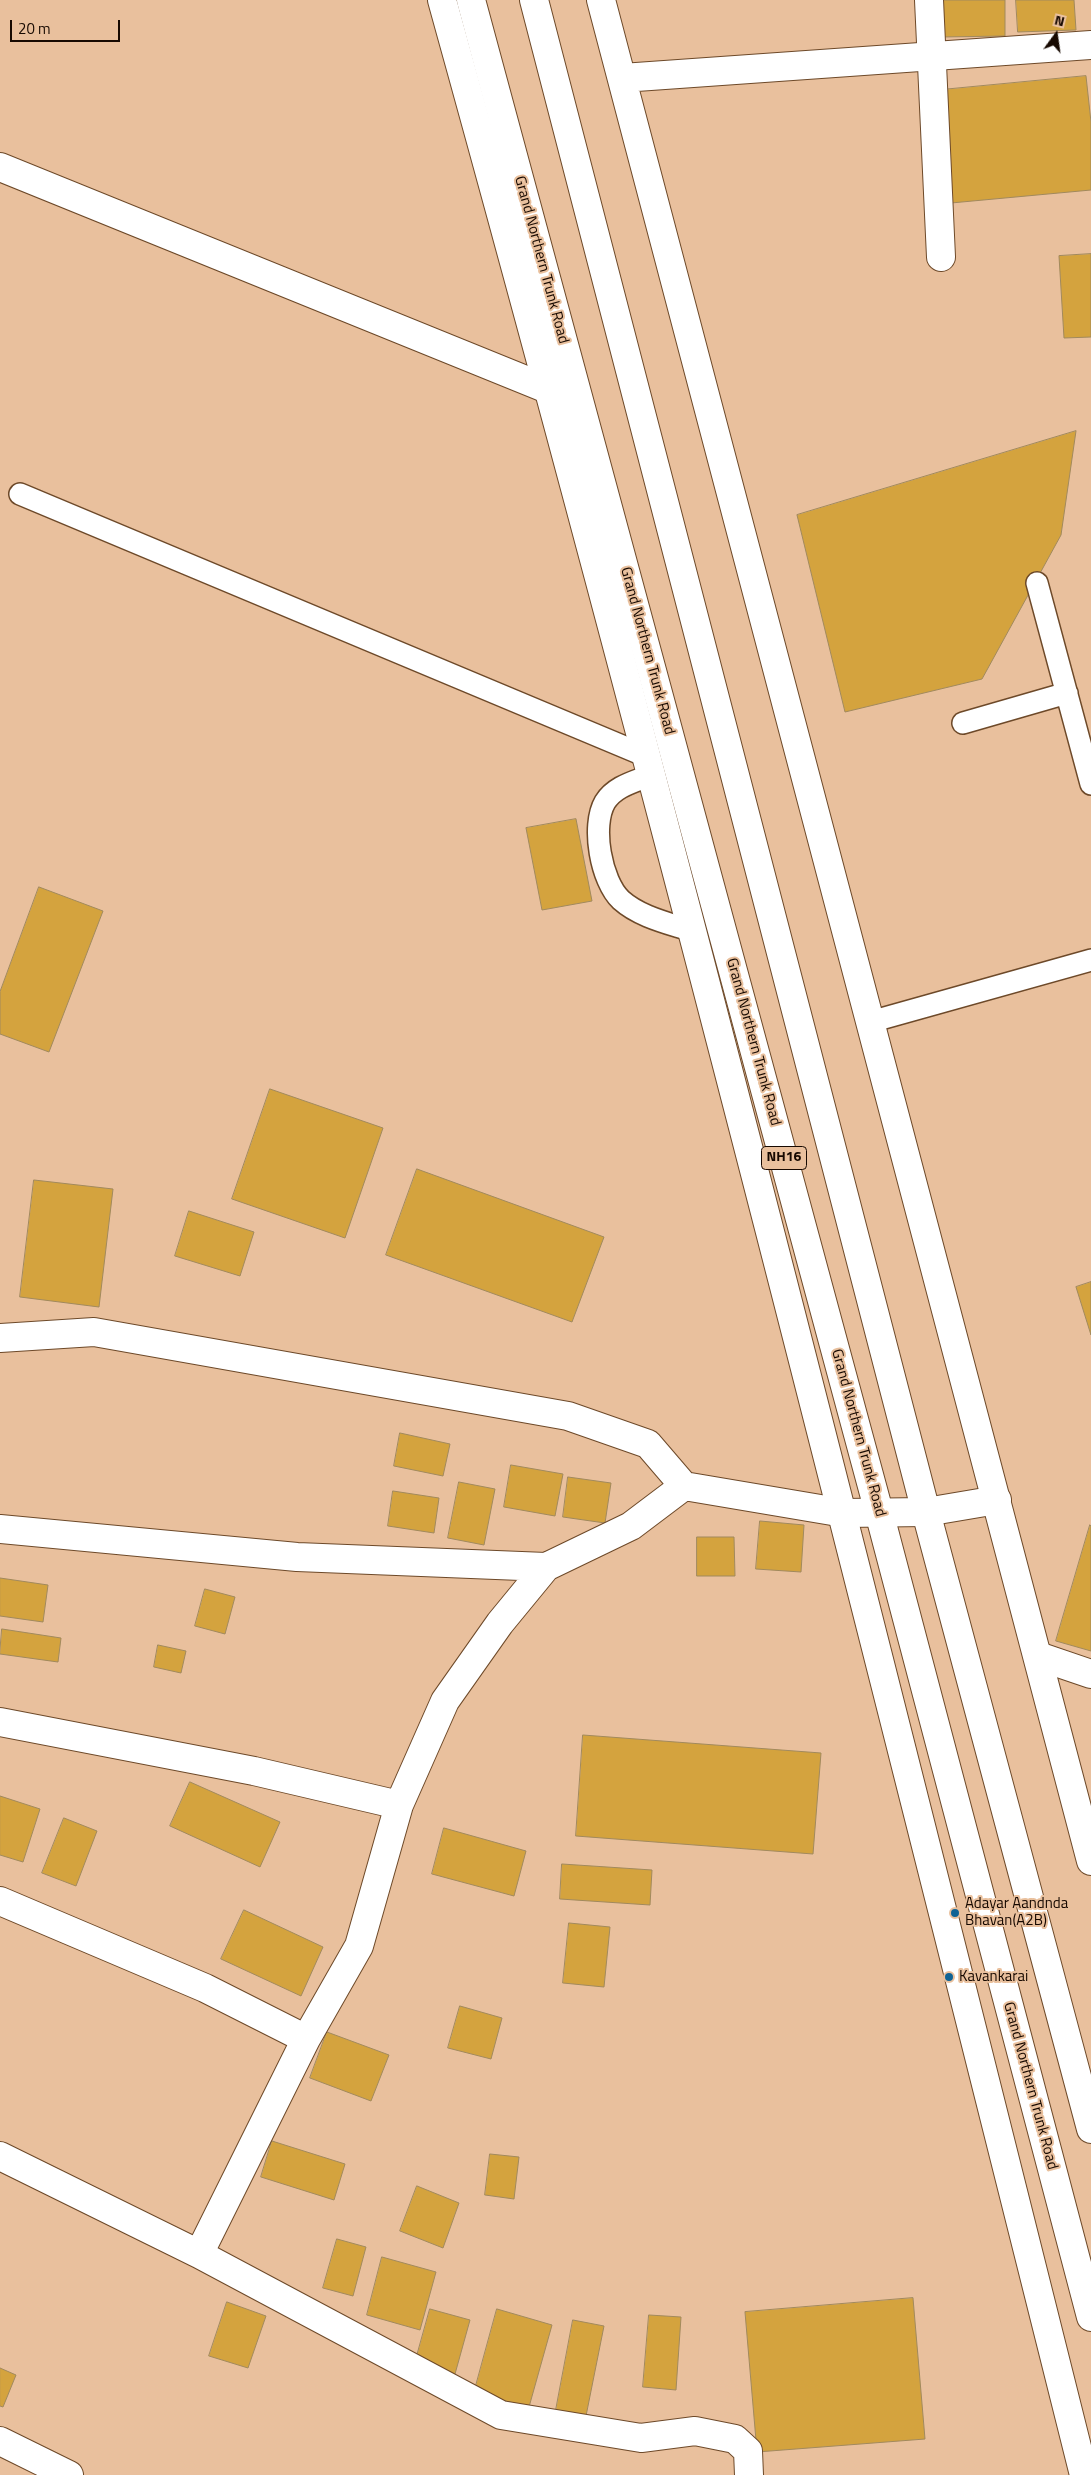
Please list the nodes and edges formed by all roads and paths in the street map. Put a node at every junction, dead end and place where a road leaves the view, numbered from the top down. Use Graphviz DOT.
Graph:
graph roads {
  1 [pos="442,0"];
  2 [pos="471,0"];
  3 [pos="534,0"];
  4 [pos="601,0"];
  5 [pos="929,0"];
  6 [pos="1091,45"];
  7 [pos="932,56"];
  8 [pos="622,78"];
  9 [pos="0,167"];
  10 [pos="941,257"];
  11 [pos="550,390"];
  12 [pos="20,494"];
  13 [pos="1037,583"];
  14 [pos="1066,693"];
  15 [pos="963,723"];
  16 [pos="648,765"];
  17 [pos="1091,784"];
  18 [pos="692,931"];
  19 [pos="1091,960"];
  20 [pos="870,1022"];
  21 [pos="0,1338"];
  22 [pos="684,1486"];
  23 [pos="997,1500"];
  24 [pos="880,1512"];
  25 [pos="926,1512"];
  26 [pos="844,1513"];
  27 [pos="0,1529"];
  28 [pos="546,1566"];
  29 [pos="1038,1656"];
  30 [pos="1091,1674"];
  31 [pos="0,1722"];
  32 [pos="399,1805"];
  33 [pos="1091,1861"];
  34 [pos="0,1901"];
  35 [pos="306,2039"];
  36 [pos="1091,2129"];
  37 [pos="0,2156"];
  38 [pos="199,2254"];
  39 [pos="1091,2317"];
  40 [pos="0,2441"];
  41 [pos="69,2475"];
  42 [pos="749,2475"];
  43 [pos="1084,2475"];
  1 -- 11 [label="main road"];
  2 -- 24 [label="main road, Grand Northern Trunk Road / NH16"];
  3 -- 25 [label="main road"];
  4 -- 8 [label="main road"];
  5 -- 7 [label="main road"];
  6 -- 7 [label="main road"];
  7 -- 8 [label="main road"];
  7 -- 10 [label="main road"];
  8 -- 20 [label="main road"];
  9 -- 11 [label="main road"];
  11 -- 16 [label="main road"];
  12 -- 16 [label="lane"];
  13 -- 14 [label="lane"];
  14 -- 15 [label="lane"];
  14 -- 17 [label="lane"];
  16 -- 18 [label="main road"];
  16 -- 18 [label="lane"];
  18 -- 26 [label="main road"];
  19 -- 20 [label="lane"];
  20 -- 23 [label="main road"];
  21 -- 22 [label="main road"];
  22 -- 26 [label="main road"];
  22 -- 28 [label="main road"];
  23 -- 25 [label="main road"];
  23 -- 29 [label="main road"];
  24 -- 25 [label="main road"];
  24 -- 26 [label="main road"];
  24 -- 39 [label="main road, Grand Northern Trunk Road / NH16"];
  25 -- 36 [label="main road"];
  26 -- 43 [label="main road"];
  27 -- 28 [label="main road"];
  28 -- 32 [label="main road"];
  29 -- 30 [label="main road"];
  29 -- 33 [label="main road"];
  31 -- 32 [label="main road"];
  32 -- 35 [label="main road"];
  34 -- 35 [label="main road"];
  35 -- 38 [label="main road"];
  37 -- 38 [label="main road"];
  38 -- 42 [label="main road"];
  40 -- 41 [label="main road"];
}
